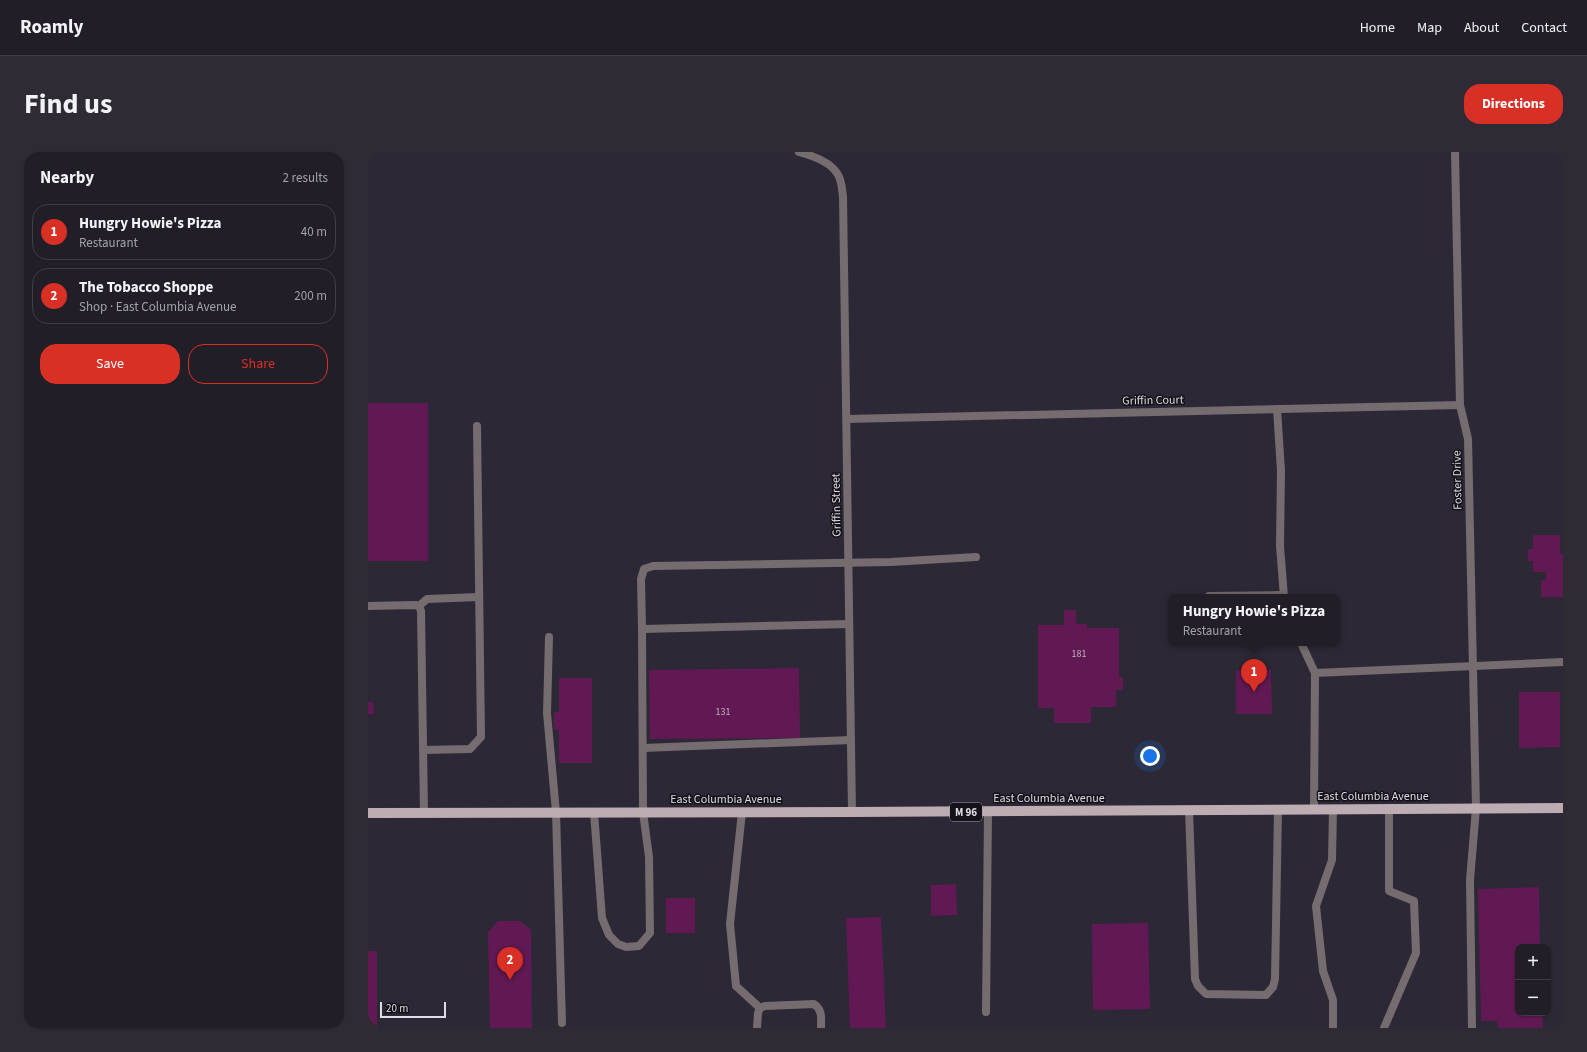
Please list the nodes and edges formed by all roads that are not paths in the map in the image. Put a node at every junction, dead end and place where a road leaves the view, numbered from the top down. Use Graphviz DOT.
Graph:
graph roads {
  1 [pos="799,152"];
  2 [pos="1455,152"];
  3 [pos="1460,405"];
  4 [pos="1277,409"];
  5 [pos="847,419"];
  6 [pos="477,426"];
  7 [pos="976,558"];
  8 [pos="849,562"];
  9 [pos="1283,594"];
  10 [pos="479,597"];
  11 [pos="368,606"];
  12 [pos="419,606"];
  13 [pos="849,624"];
  14 [pos="642,629"];
  15 [pos="549,637"];
  16 [pos="1302,646"];
  17 [pos="1563,662"];
  18 [pos="1472,665"];
  19 [pos="1315,673"];
  20 [pos="851,740"];
  21 [pos="643,748"];
  22 [pos="423,750"];
  23 [pos="1476,808"];
  24 [pos="1563,808"];
  25 [pos="1314,809"];
  26 [pos="1333,809"];
  27 [pos="1389,809"];
  28 [pos="1189,810"];
  29 [pos="1278,810"];
  30 [pos="556,812"];
  31 [pos="594,812"];
  32 [pos="643,812"];
  33 [pos="742,812"];
  34 [pos="852,812"];
  35 [pos="988,812"];
  36 [pos="368,813"];
  37 [pos="424,813"];
  38 [pos="760,1008"];
  39 [pos="986,1012"];
  40 [pos="562,1023"];
  41 [pos="757,1028"];
  42 [pos="821,1028"];
  43 [pos="1333,1028"];
  44 [pos="1384,1028"];
  45 [pos="1472,1028"];
  1 -- 5 [label="street, Griffin Street"];
  2 -- 3 [label="street, Foster Drive"];
  3 -- 4 [label="street, Griffin Court"];
  3 -- 18 [label="street, Foster Drive"];
  4 -- 5 [label="street, Griffin Court"];
  4 -- 9 [label="street"];
  5 -- 8 [label="street, Griffin Street"];
  6 -- 10 [label="street"];
  7 -- 8 [label="street"];
  8 -- 13 [label="street, Griffin Street"];
  8 -- 14 [label="street"];
  10 -- 12 [label="street"];
  10 -- 22 [label="street"];
  11 -- 12 [label="street"];
  12 -- 22 [label="street"];
  13 -- 14 [label="street"];
  13 -- 20 [label="street, Griffin Street"];
  14 -- 21 [label="street"];
  15 -- 30 [label="street"];
  16 -- 19 [label="street"];
  17 -- 18 [label="street"];
  18 -- 19 [label="street"];
  18 -- 23 [label="street, Foster Drive"];
  19 -- 25 [label="street"];
  20 -- 21 [label="street"];
  20 -- 34 [label="street, Griffin Street"];
  21 -- 32 [label="street"];
  22 -- 37 [label="street"];
  23 -- 24 [label="main road, East Columbia Avenue / M 96"];
  23 -- 27 [label="main road, East Columbia Avenue / M 96"];
  23 -- 45 [label="street, Foster Drive"];
  25 -- 26 [label="main road, East Columbia Avenue / M 96"];
  25 -- 29 [label="main road, East Columbia Avenue / M 96"];
  26 -- 27 [label="main road, East Columbia Avenue / M 96"];
  26 -- 43 [label="street"];
  27 -- 44 [label="street"];
  28 -- 29 [label="main road, East Columbia Avenue / M 96"];
  28 -- 29 [label="street"];
  28 -- 35 [label="main road, East Columbia Avenue / M 96"];
  30 -- 31 [label="main road, East Columbia Avenue / M 96"];
  30 -- 37 [label="main road, East Columbia Avenue / M 96"];
  30 -- 40 [label="street"];
  31 -- 32 [label="main road, East Columbia Avenue / M 96"];
  31 -- 32 [label="street"];
  32 -- 33 [label="main road, East Columbia Avenue / M 96"];
  33 -- 34 [label="main road, East Columbia Avenue / M 96"];
  33 -- 38 [label="street"];
  34 -- 35 [label="main road, East Columbia Avenue / M 96"];
  35 -- 39 [label="street"];
  36 -- 37 [label="main road, East Columbia Avenue / M 96"];
  38 -- 41 [label="street"];
  38 -- 42 [label="street"];
}
